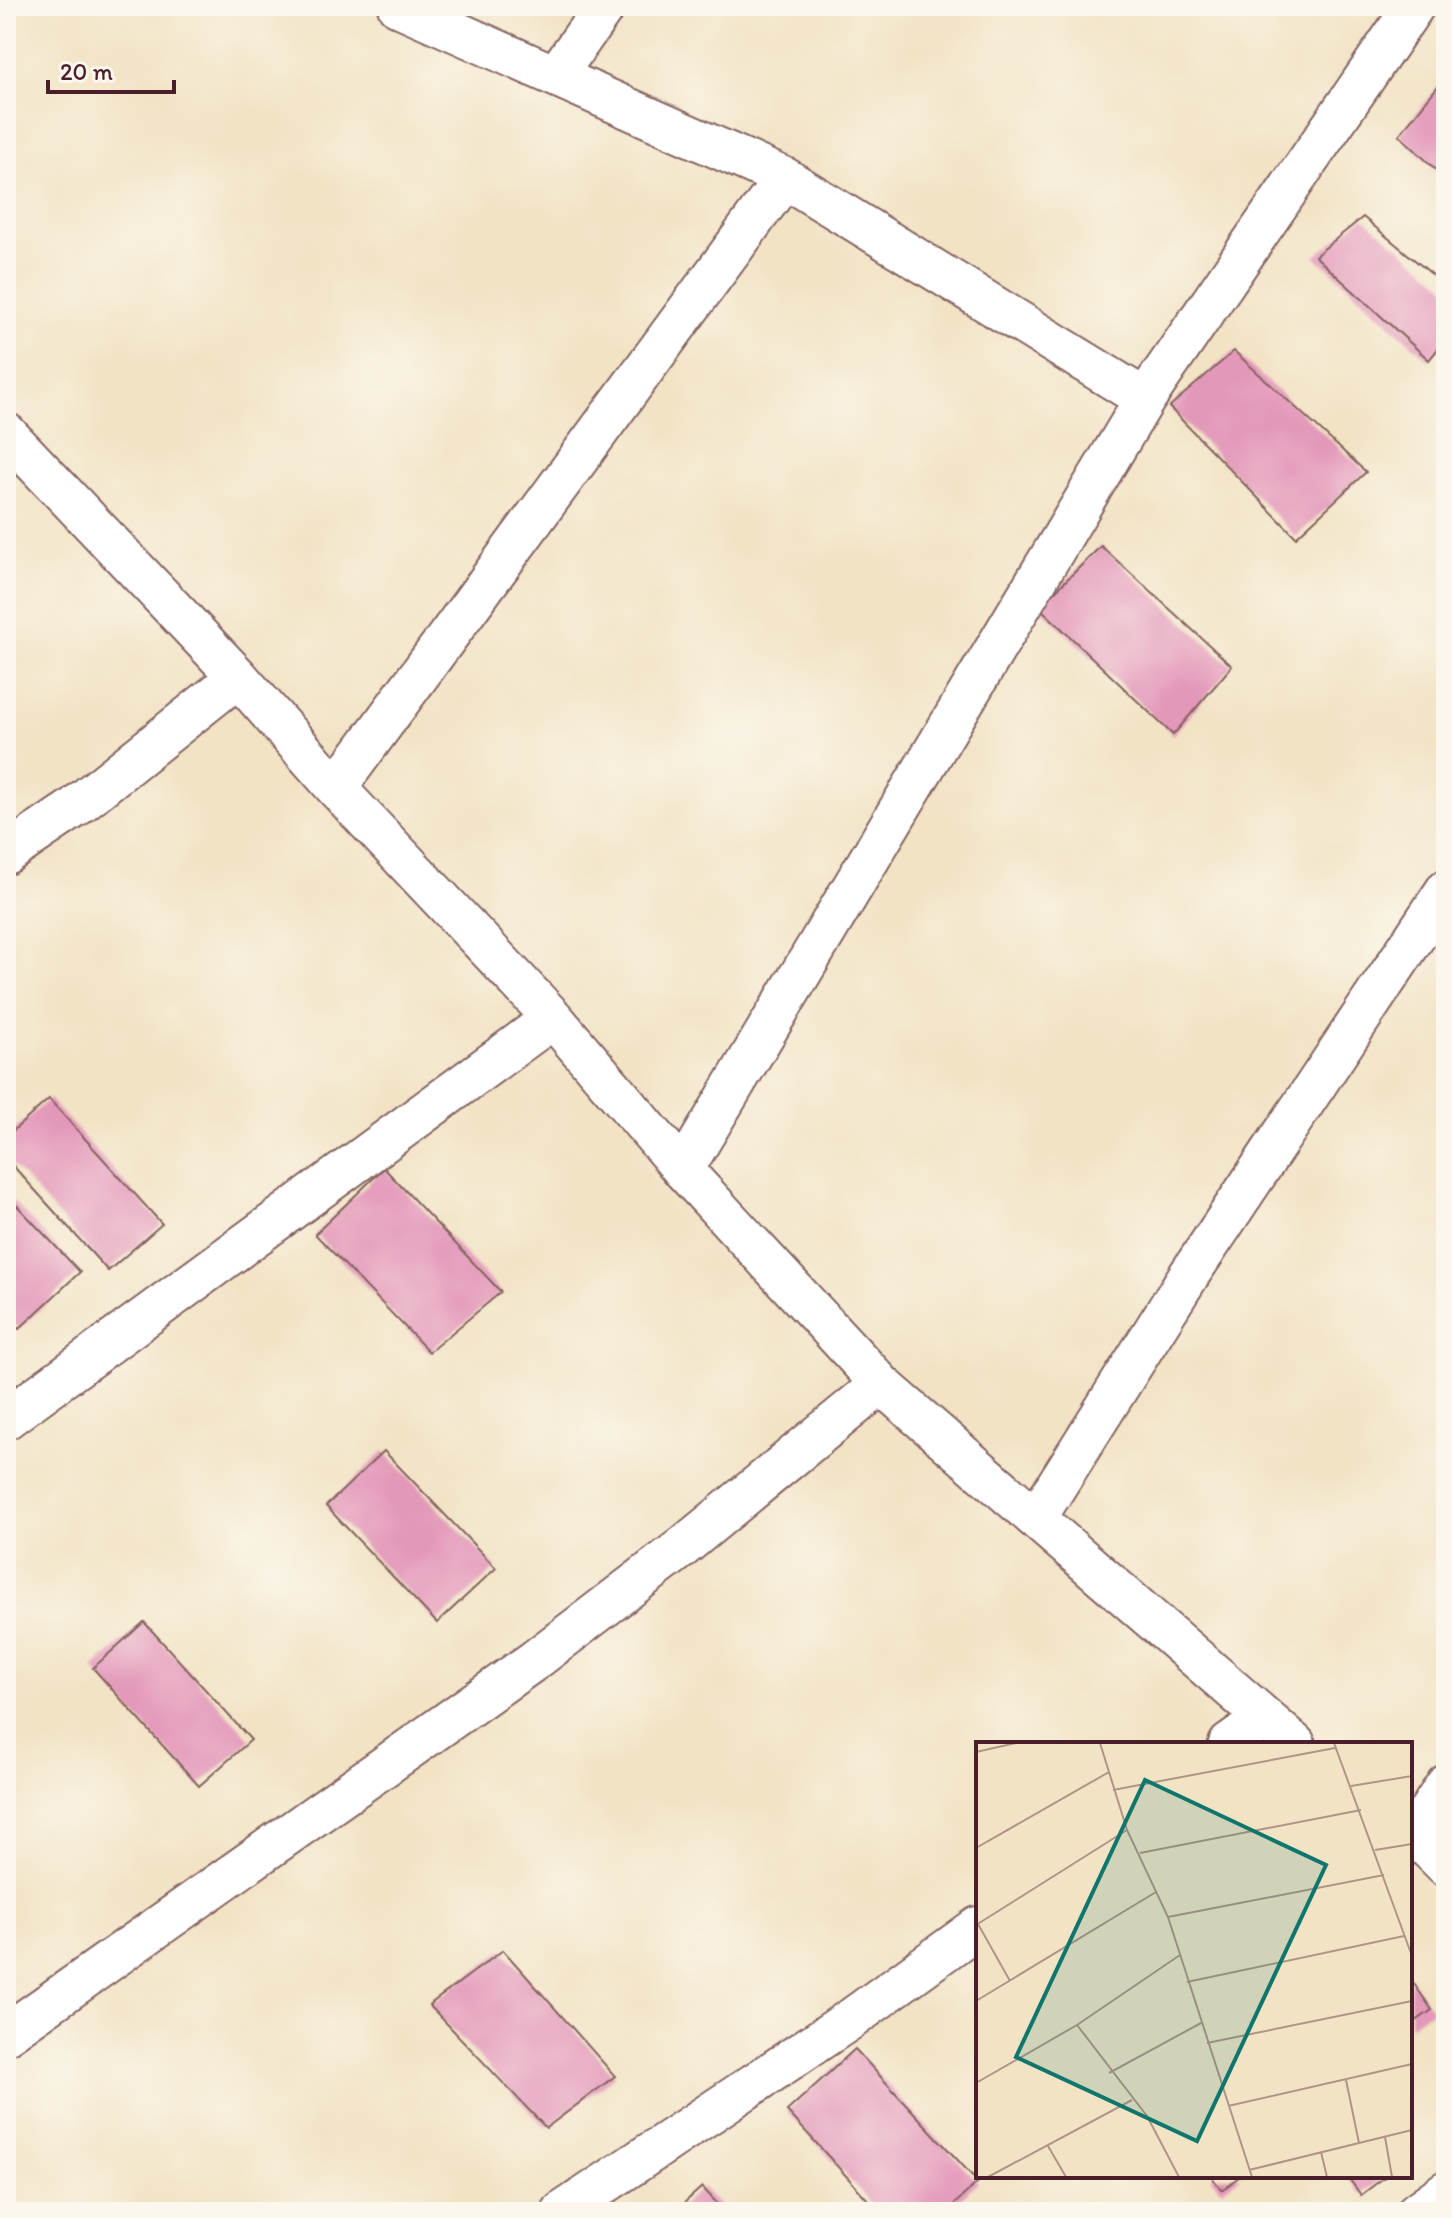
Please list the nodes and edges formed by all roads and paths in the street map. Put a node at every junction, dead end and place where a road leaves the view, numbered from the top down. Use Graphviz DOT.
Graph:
graph roads {
  1 [pos="398,6"];
  2 [pos="605,6"];
  3 [pos="1414,6"];
  4 [pos="556,75"];
  5 [pos="785,178"];
  6 [pos="1145,399"];
  7 [pos="6,433"];
  8 [pos="238,677"];
  9 [pos="336,788"];
  10 [pos="6,854"];
  11 [pos="1446,890"];
  12 [pos="553,1018"];
  13 [pos="683,1170"];
  14 [pos="881,1384"];
  15 [pos="6,1419"];
  16 [pos="1036,1518"];
  17 [pos="1263,1720"];
  18 [pos="1232,1742"];
  19 [pos="1292,1742"];
  20 [pos="1446,1785"];
  21 [pos="1412,1832"];
  22 [pos="1446,1866"];
  23 [pos="976,1928"];
  24 [pos="6,2034"];
  25 [pos="1446,2191"];
  26 [pos="562,2212"];
  27 [pos="1417,2212"];
  1 -- 4 [label="street"];
  2 -- 4 [label="street"];
  3 -- 6 [label="street"];
  4 -- 5 [label="street"];
  5 -- 6 [label="street"];
  5 -- 9 [label="street"];
  6 -- 13 [label="street"];
  7 -- 8 [label="street"];
  8 -- 9 [label="street"];
  8 -- 10 [label="street"];
  9 -- 12 [label="street"];
  11 -- 16 [label="street"];
  12 -- 13 [label="street"];
  12 -- 15 [label="street"];
  13 -- 14 [label="street"];
  14 -- 16 [label="street"];
  14 -- 24 [label="street"];
  16 -- 17 [label="street"];
  17 -- 18 [label="street"];
  17 -- 19 [label="street"];
  20 -- 21 [label="street"];
  21 -- 22 [label="street"];
  23 -- 26 [label="street"];
  25 -- 27 [label="street"];
}
